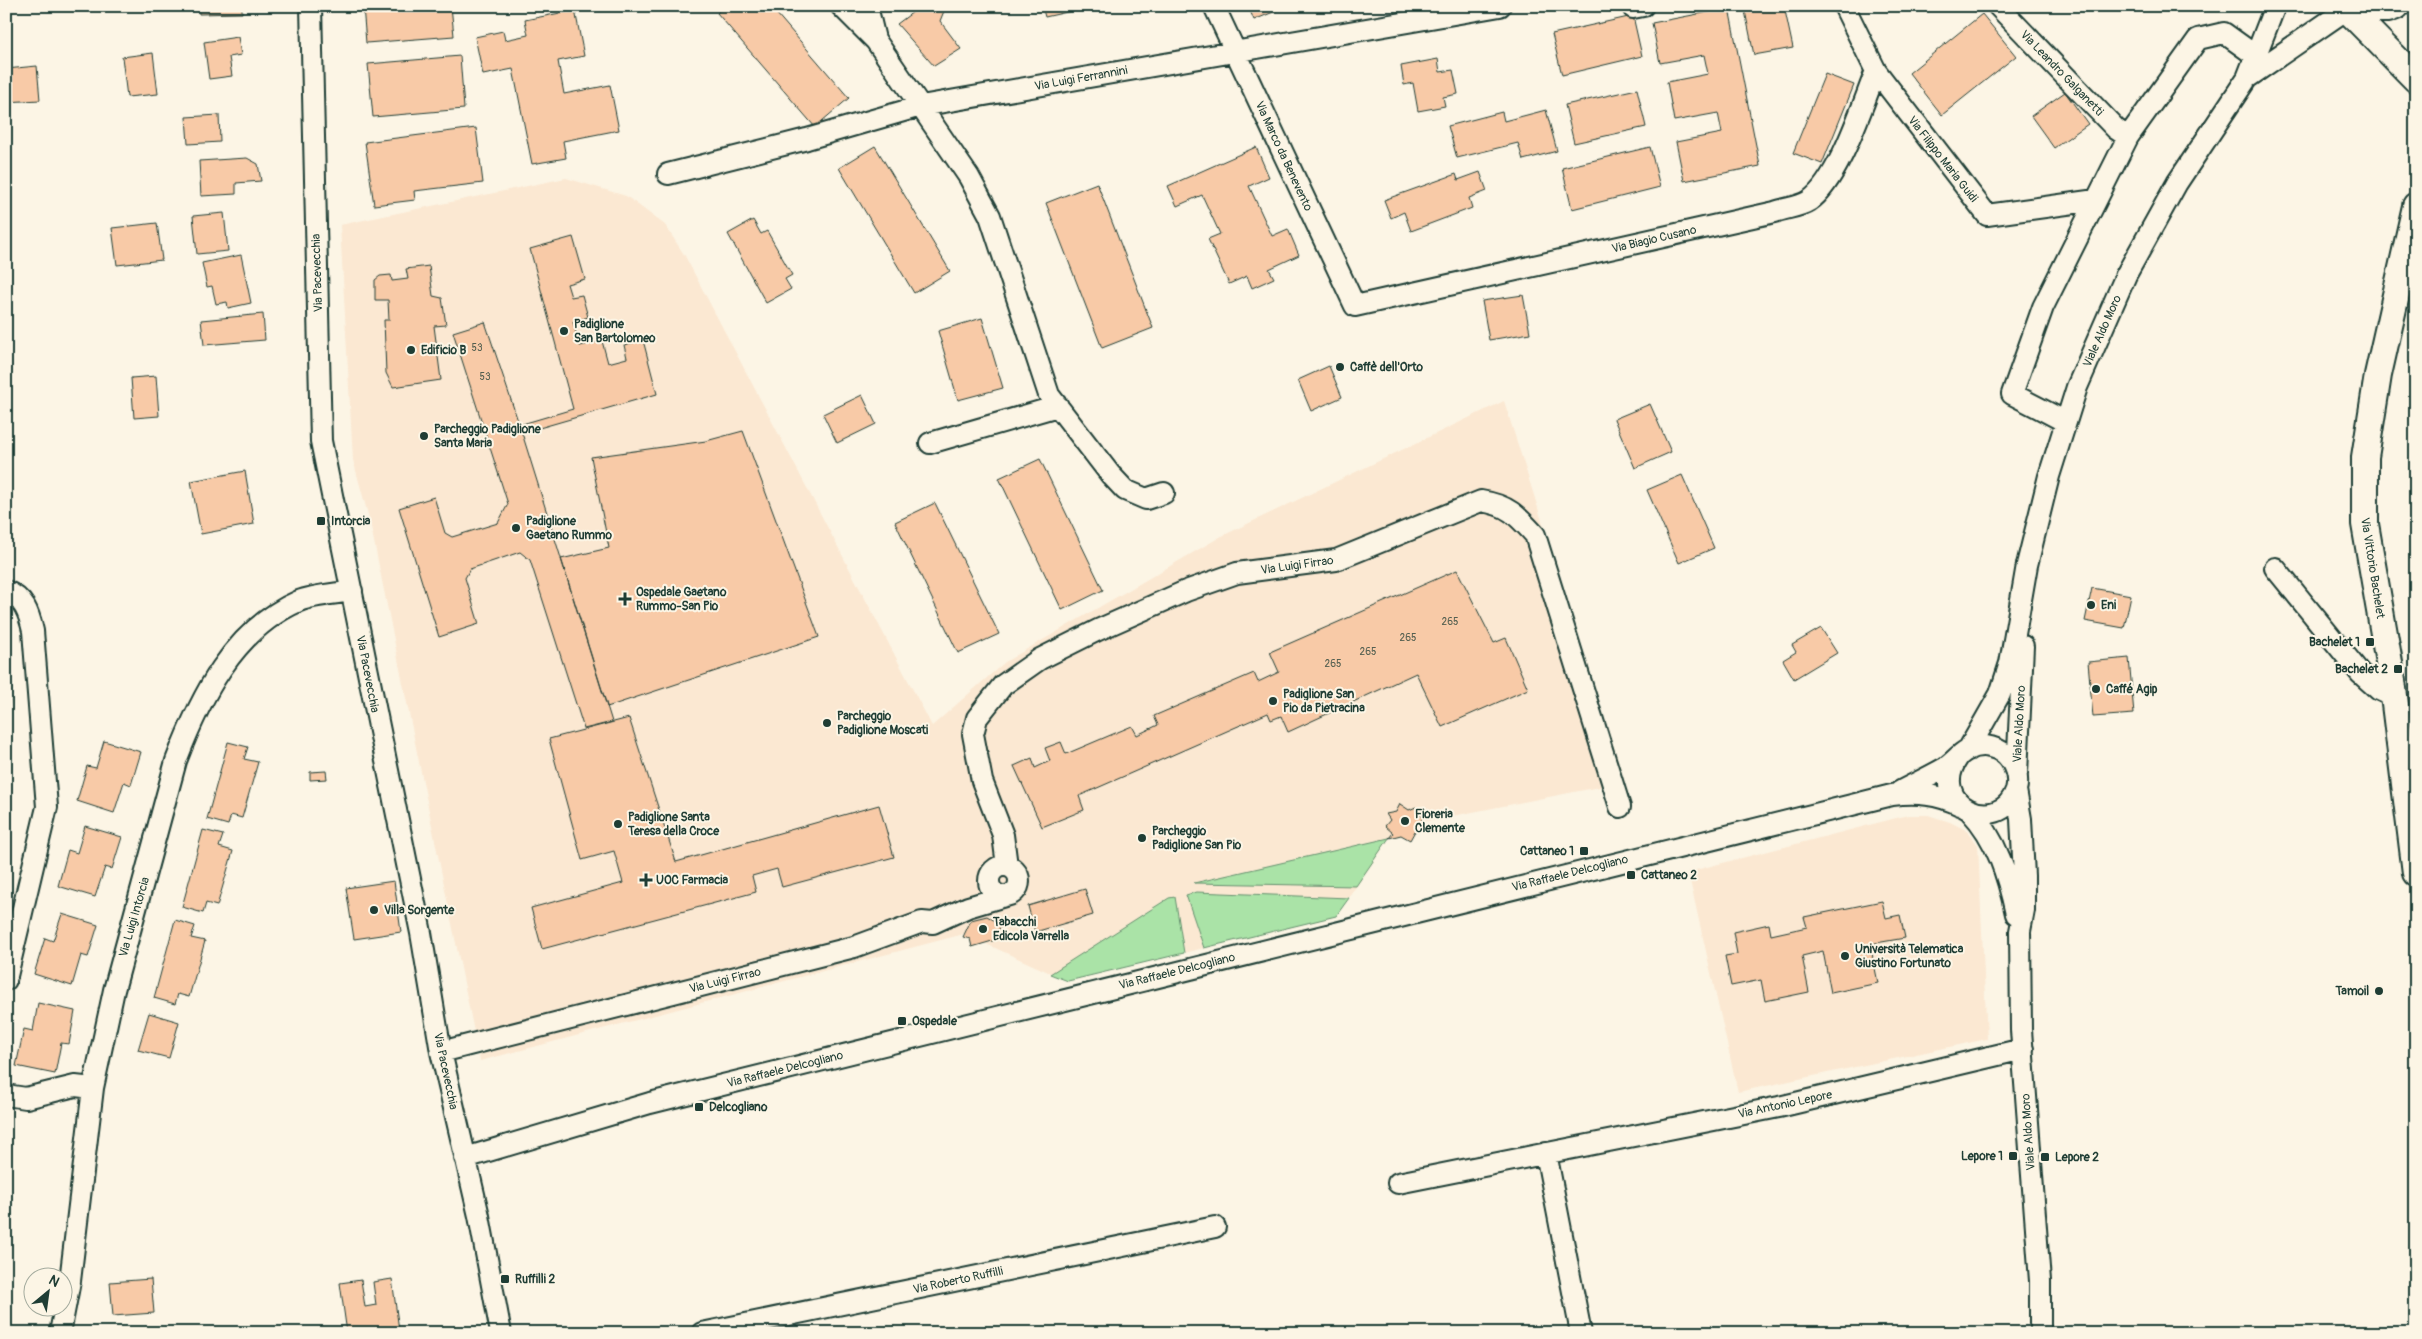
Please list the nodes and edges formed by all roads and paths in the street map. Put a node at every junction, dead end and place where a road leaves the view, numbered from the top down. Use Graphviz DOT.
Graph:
graph roads {
  1 [pos="311,6"];
  2 [pos="841,6"];
  3 [pos="867,6"];
  4 [pos="1214,6"];
  5 [pos="1500,6"];
  6 [pos="1632,6"];
  7 [pos="1643,6"];
  8 [pos="1844,6"];
  9 [pos="1998,6"];
  10 [pos="2275,6"];
  11 [pos="2396,6"];
  12 [pos="2345,7"];
  13 [pos="876,41"];
  14 [pos="1235,51"];
  15 [pos="2256,56"];
  16 [pos="1876,71"];
  17 [pos="2248,78"];
  18 [pos="2416,79"];
  19 [pos="921,106"];
  20 [pos="2128,137"];
  21 [pos="668,174"];
  22 [pos="2096,200"];
  23 [pos="2416,206"];
  24 [pos="1355,306"];
  25 [pos="1058,406"];
  26 [pos="2066,422"];
  27 [pos="930,443"];
  28 [pos="1164,493"];
  29 [pos="2275,568"];
  30 [pos="6,591"];
  31 [pos="352,591"];
  32 [pos="2019,610"];
  33 [pos="2394,697"];
  34 [pos="1964,753"];
  35 [pos="2016,784"];
  36 [pos="1892,795"];
  37 [pos="1620,807"];
  38 [pos="1965,808"];
  39 [pos="2416,873"];
  40 [pos="2020,931"];
  41 [pos="6,980"];
  42 [pos="2023,1049"];
  43 [pos="442,1052"];
  44 [pos="93,1088"];
  45 [pos="6,1096"];
  46 [pos="1546,1153"];
  47 [pos="465,1158"];
  48 [pos="1398,1183"];
  49 [pos="1215,1227"];
  50 [pos="60,1333"];
  51 [pos="501,1333"];
  52 [pos="702,1333"];
  53 [pos="1581,1333"];
  54 [pos="2040,1333"];
  1 -- 31 [label="street, Via Pacevecchia"];
  2 -- 13 [label="street"];
  3 -- 13 [label="street"];
  4 -- 14 [label="street, Via Marco da Benevento"];
  5 -- 14 [label="street, Via Luigi Ferrannini"];
  6 -- 7 [label="street"];
  8 -- 16 [label="street, Via Filippo Maria Guidi"];
  9 -- 20 [label="street, Via Leandro Galganetti"];
  10 -- 15 [label="street"];
  11 -- 12 [label="main road"];
  12 -- 17 [label="street"];
  12 -- 18 [label="main road"];
  13 -- 19 [label="street"];
  14 -- 19 [label="street, Via Luigi Ferrannini"];
  14 -- 24 [label="street, Via Marco da Benevento"];
  15 -- 17 [label="street"];
  15 -- 20 [label="street"];
  16 -- 22 [label="street, Via Filippo Maria Guidi"];
  16 -- 24 [label="street, Via Biagio Cusano"];
  17 -- 26 [label="street, Viale Aldo Moro"];
  19 -- 21 [label="street, Via Luigi Ferrannini"];
  19 -- 25 [label="street"];
  20 -- 22 [label="street"];
  22 -- 26 [label="street"];
  23 -- 33 [label="main road, Via Vittorio Bachelet"];
  25 -- 27 [label="street"];
  25 -- 28 [label="street"];
  26 -- 32 [label="street, Viale Aldo Moro"];
  29 -- 33 [label="street"];
  30 -- 41 [label="street"];
  31 -- 43 [label="street, Via Pacevecchia"];
  31 -- 44 [label="street, Via Luigi Intorcia"];
  32 -- 34 [label="street, Viale Aldo Moro"];
  32 -- 35 [label="street, Viale Aldo Moro"];
  33 -- 39 [label="main road, Via Vittorio Bachelet"];
  34 -- 35 [label="street, Viale Aldo Moro"];
  34 -- 36 [label="street, Via Raffaele Delcogliano"];
  34 -- 38 [label="street, Viale Aldo Moro"];
  35 -- 38 [label="street"];
  35 -- 40 [label="street, Viale Aldo Moro"];
  36 -- 38 [label="street, Via Raffaele Delcogliano"];
  36 -- 47 [label="street, Via Raffaele Delcogliano"];
  37 -- 43 [label="street, Via Luigi Firrao"];
  38 -- 40 [label="street, Viale Aldo Moro"];
  40 -- 42 [label="street, Viale Aldo Moro"];
  42 -- 46 [label="street, Via Antonio Lepore"];
  42 -- 54 [label="street, Viale Aldo Moro"];
  43 -- 47 [label="street, Via Pacevecchia"];
  44 -- 45 [label="street"];
  44 -- 50 [label="street, Via Luigi Intorcia"];
  46 -- 48 [label="street, Via Antonio Lepore"];
  46 -- 53 [label="street"];
  47 -- 51 [label="street, Via Pacevecchia"];
  49 -- 52 [label="street, Via Roberto Ruffilli"];
}
